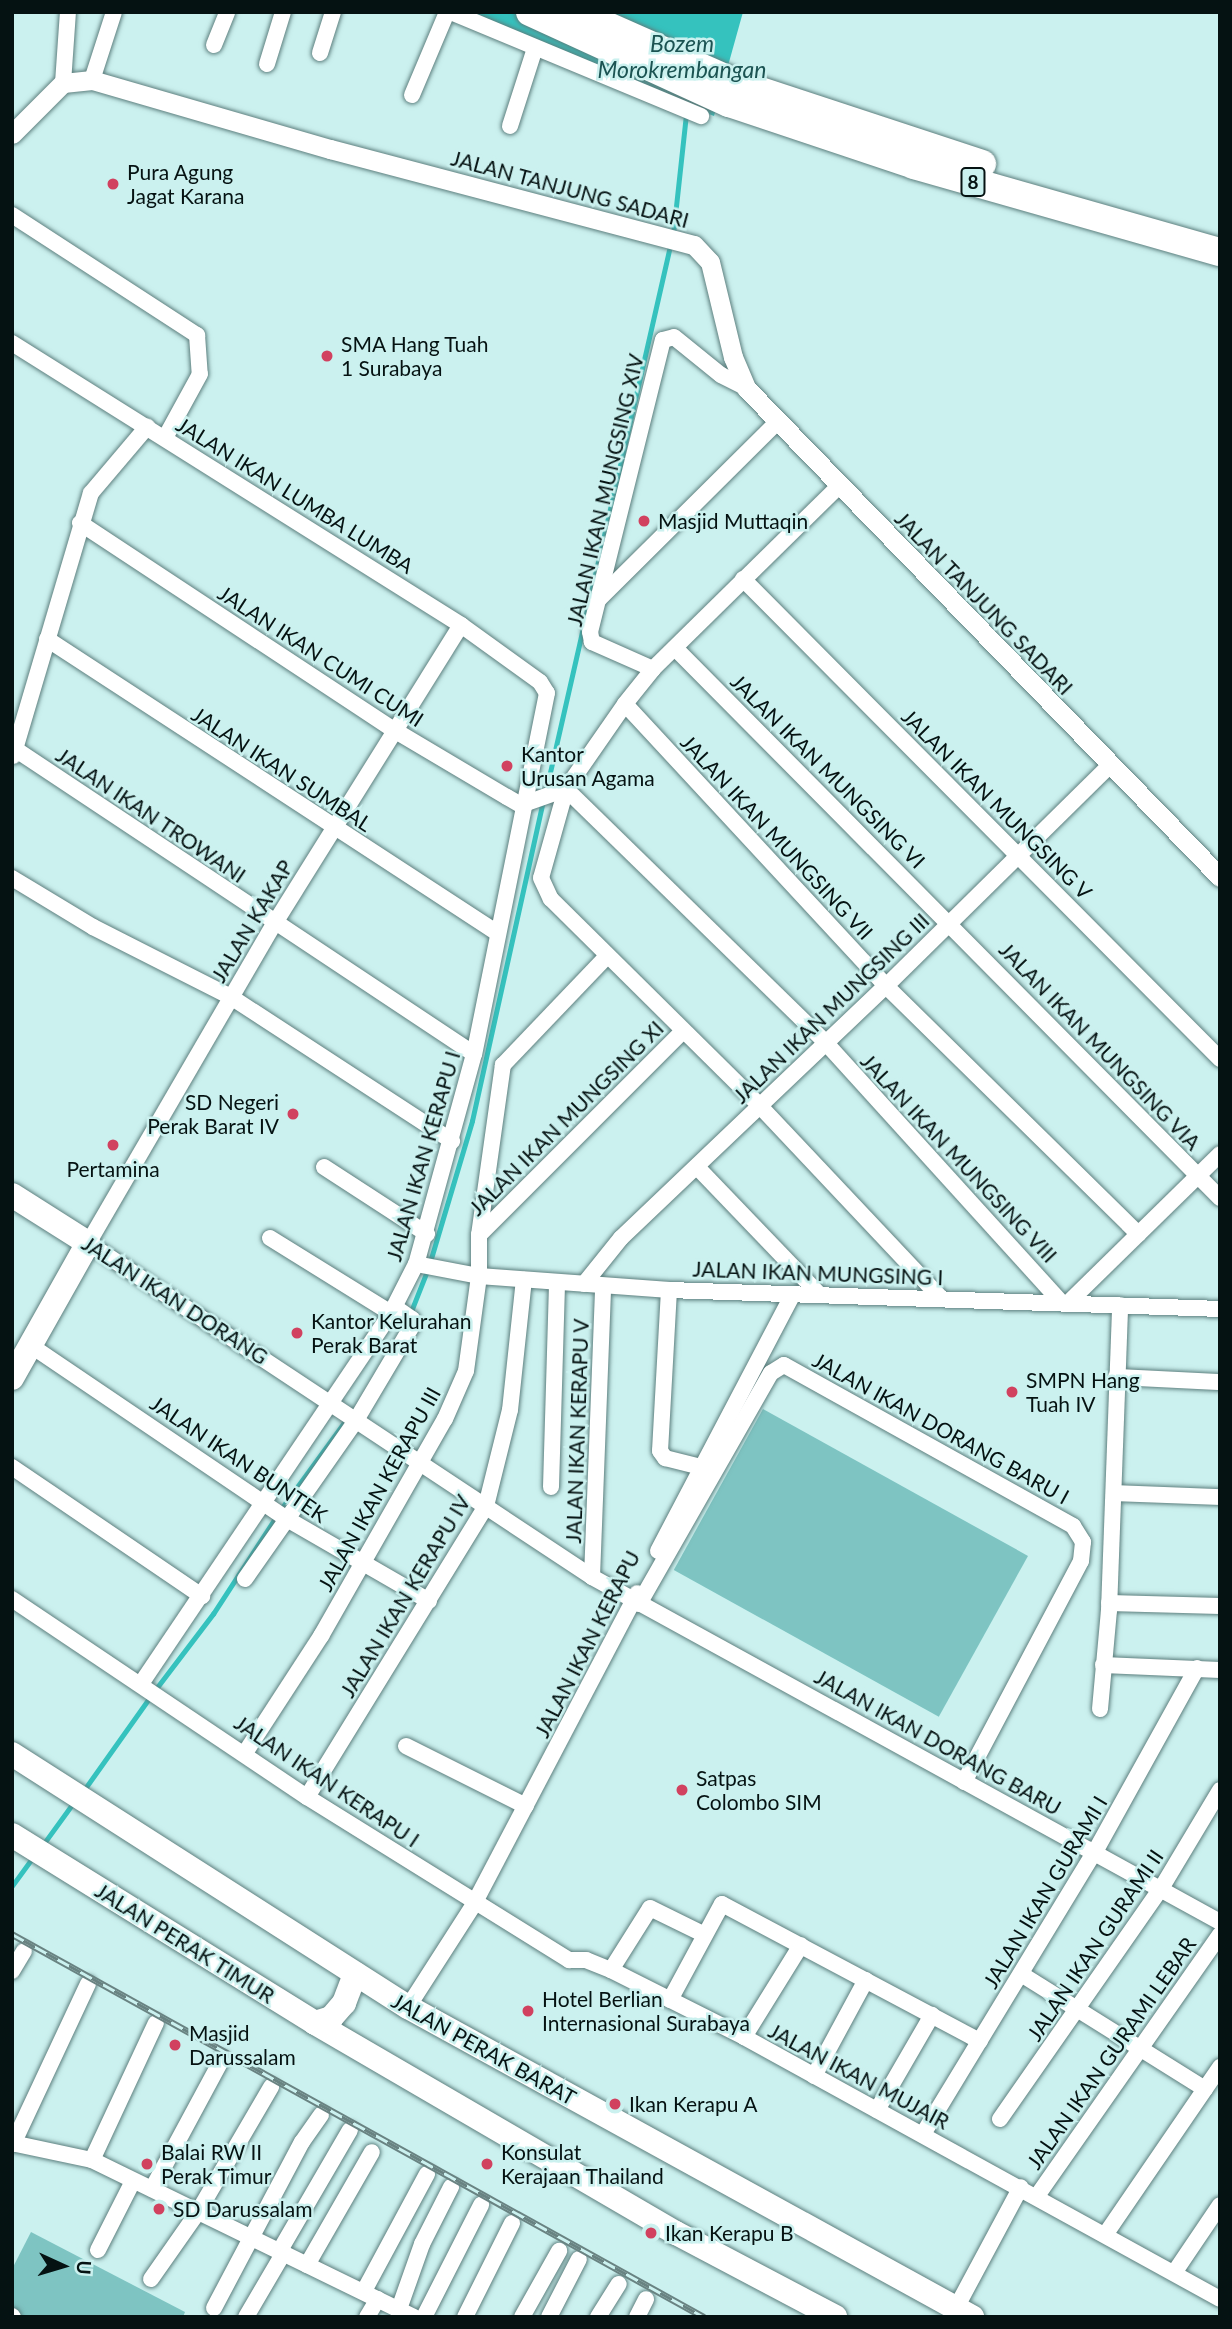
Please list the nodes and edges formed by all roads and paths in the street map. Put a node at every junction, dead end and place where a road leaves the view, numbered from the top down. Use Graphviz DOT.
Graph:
graph roads {
  1 [pos="68,12"];
  2 [pos="114,12"];
  3 [pos="227,12"];
  4 [pos="283,12"];
  5 [pos="333,12"];
  6 [pos="449,12"];
  7 [pos="530,12"];
  8 [pos="576,12"];
  9 [pos="214,45"];
  10 [pos="535,48"];
  11 [pos="320,53"];
  12 [pos="267,64"];
  13 [pos="92,80"];
  14 [pos="62,82"];
  15 [pos="733,93"];
  16 [pos="412,95"];
  17 [pos="693,112"];
  18 [pos="510,126"];
  19 [pos="12,134"];
  20 [pos="12,215"];
  21 [pos="1220,233"];
  22 [pos="1220,252"];
  23 [pos="12,343"];
  24 [pos="746,388"];
  25 [pos="776,423"];
  26 [pos="147,426"];
  27 [pos="165,438"];
  28 [pos="838,487"];
  29 [pos="80,523"];
  30 [pos="743,579"];
  31 [pos="597,600"];
  32 [pos="461,625"];
  33 [pos="47,639"];
  34 [pos="676,649"];
  35 [pos="653,669"];
  36 [pos="547,693"];
  37 [pos="625,704"];
  38 [pos="394,730"];
  39 [pos="14,753"];
  40 [pos="1110,765"];
  41 [pos="565,789"];
  42 [pos="522,804"];
  43 [pos="331,828"];
  44 [pos="1018,855"];
  45 [pos="1220,877"];
  46 [pos="12,878"];
  47 [pos="950,922"];
  48 [pos="274,923"];
  49 [pos="496,932"];
  50 [pos="607,956"];
  51 [pos="886,986"];
  52 [pos="231,997"];
  53 [pos="683,1031"];
  54 [pos="825,1043"];
  55 [pos="474,1054"];
  56 [pos="1220,1059"];
  57 [pos="759,1105"];
  58 [pos="452,1141"];
  59 [pos="1220,1154"];
  60 [pos="324,1167"];
  61 [pos="698,1168"];
  62 [pos="1198,1176"];
  63 [pos="12,1195"];
  64 [pos="1220,1198"];
  65 [pos="426,1234"];
  66 [pos="1138,1234"];
  67 [pos="479,1235"];
  68 [pos="270,1238"];
  69 [pos="88,1243"];
  70 [pos="422,1266"];
  71 [pos="480,1276"];
  72 [pos="524,1280"];
  73 [pos="557,1283"];
  74 [pos="584,1284"];
  75 [pos="603,1286"];
  76 [pos="669,1290"];
  77 [pos="793,1294"];
  78 [pos="819,1294"];
  79 [pos="940,1297"];
  80 [pos="1065,1302"];
  81 [pos="1120,1305"];
  82 [pos="1220,1309"];
  83 [pos="393,1310"];
  84 [pos="30,1345"];
  85 [pos="1116,1377"];
  86 [pos="12,1378"];
  87 [pos="1220,1382"];
  88 [pos="333,1404"];
  89 [pos="353,1421"];
  90 [pos="419,1464"];
  91 [pos="12,1467"];
  92 [pos="700,1467"];
  93 [pos="551,1487"];
  94 [pos="1114,1493"];
  95 [pos="1220,1497"];
  96 [pos="486,1506"];
  97 [pos="276,1510"];
  98 [pos="362,1563"];
  99 [pos="592,1577"];
  100 [pos="245,1579"];
  101 [pos="202,1596"];
  102 [pos="12,1599"];
  103 [pos="429,1601"];
  104 [pos="636,1603"];
  105 [pos="1109,1603"];
  106 [pos="1220,1606"];
  107 [pos="1103,1665"];
  108 [pos="1197,1668"];
  109 [pos="1220,1670"];
  110 [pos="147,1687"];
  111 [pos="1100,1709"];
  112 [pos="405,1746"];
  113 [pos="245,1753"];
  114 [pos="12,1754"];
  115 [pos="964,1782"];
  116 [pos="1220,1790"];
  117 [pos="307,1797"];
  118 [pos="526,1805"];
  119 [pos="30,1847"];
  120 [pos="1096,1850"];
  121 [pos="1162,1887"];
  122 [pos="474,1903"];
  123 [pos="1220,1922"];
  124 [pos="705,1935"];
  125 [pos="1220,1935"];
  126 [pos="801,1945"];
  127 [pos="24,1951"];
  128 [pos="611,1970"];
  129 [pos="12,1971"];
  130 [pos="355,1974"];
  131 [pos="1021,1974"];
  132 [pos="866,1980"];
  133 [pos="88,1984"];
  134 [pos="670,2000"];
  135 [pos="408,2007"];
  136 [pos="1078,2010"];
  137 [pos="932,2015"];
  138 [pos="156,2023"];
  139 [pos="315,2023"];
  140 [pos="744,2037"];
  141 [pos="980,2041"];
  142 [pos="1139,2047"];
  143 [pos="222,2059"];
  144 [pos="1220,2067"];
  145 [pos="814,2076"];
  146 [pos="271,2087"];
  147 [pos="1205,2089"];
  148 [pos="877,2110"];
  149 [pos="321,2115"];
  150 [pos="1000,2119"];
  151 [pos="350,2130"];
  152 [pos="923,2134"];
  153 [pos="13,2143"];
  154 [pos="373,2152"];
  155 [pos="92,2160"];
  156 [pos="427,2174"];
  157 [pos="133,2181"];
  158 [pos="451,2187"];
  159 [pos="1021,2187"];
  160 [pos="152,2189"];
  161 [pos="1037,2196"];
  162 [pos="481,2205"];
  163 [pos="1220,2205"];
  164 [pos="198,2212"];
  165 [pos="512,2222"];
  166 [pos="1105,2235"];
  167 [pos="253,2240"];
  168 [pos="98,2250"];
  169 [pos="559,2251"];
  170 [pos="281,2253"];
  171 [pos="579,2259"];
  172 [pos="307,2266"];
  173 [pos="1174,2273"];
  174 [pos="151,2279"];
  175 [pos="619,2284"];
  176 [pos="371,2295"];
  177 [pos="646,2299"];
  178 [pos="1220,2299"];
  179 [pos="214,2308"];
  180 [pos="399,2309"];
  181 [pos="964,2313"];
  182 [pos="246,2317"];
  183 [pos="367,2317"];
  184 [pos="414,2317"];
  185 [pos="424,2317"];
  186 [pos="465,2317"];
  187 [pos="522,2317"];
  188 [pos="549,2317"];
  189 [pos="598,2317"];
  190 [pos="637,2317"];
  191 [pos="835,2317"];
  1 -- 14 [label="street"];
  2 -- 13 [label="street"];
  3 -- 9 [label="street"];
  4 -- 12 [label="street"];
  5 -- 11 [label="street"];
  6 -- 10 [label="street"];
  6 -- 16 [label="street"];
  7 -- 15 [label="highway, 8"];
  8 -- 15 [label="highway, 8"];
  10 -- 17 [label="street"];
  10 -- 18 [label="street"];
  13 -- 14 [label="street, JALAN TANJUNG SADARI"];
  13 -- 24 [label="street, JALAN TANJUNG SADARI"];
  14 -- 19 [label="street"];
  15 -- 21 [label="highway, 8"];
  15 -- 22 [label="highway, 8"];
  20 -- 27 [label="street"];
  23 -- 26 [label="street, JALAN IKAN LUMBA LUMBA"];
  24 -- 25 [label="street, JALAN TANJUNG SADARI"];
  24 -- 31 [label="street, JALAN IKAN MUNGSING XIV"];
  25 -- 28 [label="street, JALAN TANJUNG SADARI"];
  25 -- 31 [label="street"];
  26 -- 27 [label="street, JALAN IKAN LUMBA LUMBA"];
  26 -- 29 [label="street"];
  27 -- 32 [label="street, JALAN IKAN LUMBA LUMBA"];
  28 -- 30 [label="street"];
  28 -- 40 [label="street, JALAN TANJUNG SADARI"];
  29 -- 33 [label="street"];
  29 -- 38 [label="street, JALAN IKAN CUMI CUMI"];
  30 -- 34 [label="street"];
  30 -- 44 [label="street, JALAN IKAN MUNGSING V"];
  31 -- 35 [label="street, JALAN IKAN MUNGSING XIV"];
  32 -- 36 [label="street, JALAN IKAN LUMBA LUMBA"];
  32 -- 38 [label="street, JALAN KAKAP"];
  33 -- 39 [label="street"];
  33 -- 43 [label="street, JALAN IKAN SUMBAL"];
  34 -- 35 [label="street"];
  34 -- 47 [label="street, JALAN IKAN MUNGSING VI"];
  35 -- 37 [label="street"];
  36 -- 42 [label="street, JALAN IKAN KERAPU I"];
  37 -- 41 [label="street"];
  37 -- 51 [label="street, JALAN IKAN MUNGSING VII"];
  38 -- 42 [label="street, JALAN IKAN CUMI CUMI"];
  38 -- 43 [label="street, JALAN KAKAP"];
  39 -- 48 [label="street, JALAN IKAN TROWANI"];
  40 -- 44 [label="street, JALAN IKAN MUNGSING III"];
  40 -- 45 [label="street, JALAN TANJUNG SADARI"];
  41 -- 42 [label="street"];
  41 -- 50 [label="street"];
  41 -- 54 [label="street, JALAN IKAN MUNGSING VIII"];
  42 -- 49 [label="street, JALAN IKAN KERAPU I"];
  43 -- 48 [label="street, JALAN KAKAP"];
  43 -- 49 [label="street, JALAN IKAN SUMBAL"];
  44 -- 47 [label="street, JALAN IKAN MUNGSING III"];
  44 -- 56 [label="street, JALAN IKAN MUNGSING V"];
  46 -- 52 [label="street"];
  47 -- 51 [label="street, JALAN IKAN MUNGSING III"];
  47 -- 62 [label="street, JALAN IKAN MUNGSING VIA"];
  48 -- 52 [label="street, JALAN KAKAP"];
  48 -- 55 [label="street, JALAN IKAN TROWANI"];
  49 -- 55 [label="street, JALAN IKAN KERAPU I"];
  50 -- 53 [label="street"];
  50 -- 67 [label="street, JALAN IKAN KERAPU III"];
  51 -- 54 [label="street, JALAN IKAN MUNGSING III"];
  51 -- 66 [label="street, JALAN IKAN MUNGSING VII"];
  52 -- 58 [label="street"];
  52 -- 69 [label="street, JALAN KAKAP"];
  53 -- 57 [label="street"];
  53 -- 67 [label="street, JALAN IKAN MUNGSING XI"];
  54 -- 57 [label="street, JALAN IKAN MUNGSING III"];
  54 -- 80 [label="street, JALAN IKAN MUNGSING VIII"];
  55 -- 58 [label="street, JALAN IKAN KERAPU I"];
  57 -- 61 [label="street, JALAN IKAN MUNGSING III"];
  57 -- 79 [label="street"];
  58 -- 65 [label="street, JALAN IKAN KERAPU I"];
  59 -- 62 [label="street"];
  60 -- 65 [label="street"];
  61 -- 74 [label="street, JALAN IKAN MUNGSING III"];
  61 -- 78 [label="street"];
  62 -- 64 [label="street, JALAN IKAN MUNGSING VIA"];
  62 -- 66 [label="street"];
  63 -- 69 [label="highway, JALAN IKAN DORANG"];
  65 -- 70 [label="street, JALAN IKAN KERAPU I"];
  66 -- 80 [label="street"];
  67 -- 71 [label="street, JALAN IKAN KERAPU III"];
  68 -- 83 [label="street"];
  69 -- 84 [label="highway"];
  69 -- 88 [label="street, JALAN IKAN DORANG"];
  70 -- 71 [label="street, JALAN IKAN MUNGSING I"];
  70 -- 83 [label="street, JALAN IKAN KERAPU I"];
  71 -- 72 [label="street, JALAN IKAN MUNGSING I"];
  71 -- 90 [label="street, JALAN IKAN KERAPU III"];
  72 -- 73 [label="street, JALAN IKAN MUNGSING I"];
  72 -- 96 [label="street, JALAN IKAN KERAPU IV"];
  73 -- 74 [label="street, JALAN IKAN MUNGSING I"];
  73 -- 93 [label="street"];
  74 -- 75 [label="street, JALAN IKAN MUNGSING I"];
  75 -- 76 [label="street, JALAN IKAN MUNGSING I"];
  75 -- 99 [label="street, JALAN IKAN KERAPU V"];
  76 -- 77 [label="street, JALAN IKAN MUNGSING I"];
  76 -- 92 [label="street"];
  77 -- 78 [label="street, JALAN IKAN MUNGSING I"];
  77 -- 92 [label="street, JALAN IKAN KERAPU"];
  78 -- 79 [label="street, JALAN IKAN MUNGSING I"];
  79 -- 80 [label="street, JALAN IKAN MUNGSING I"];
  80 -- 81 [label="street, JALAN IKAN MUNGSING I"];
  81 -- 82 [label="street, JALAN IKAN MUNGSING I"];
  81 -- 85 [label="street"];
  83 -- 88 [label="street, JALAN IKAN KERAPU I"];
  83 -- 89 [label="street"];
  84 -- 86 [label="highway"];
  84 -- 97 [label="street, JALAN IKAN BUNTEK"];
  85 -- 87 [label="street"];
  85 -- 94 [label="street"];
  88 -- 89 [label="street, JALAN IKAN DORANG"];
  88 -- 97 [label="street, JALAN IKAN KERAPU I"];
  89 -- 90 [label="street"];
  89 -- 97 [label="street"];
  90 -- 96 [label="street"];
  90 -- 98 [label="street, JALAN IKAN KERAPU III"];
  91 -- 101 [label="street"];
  92 -- 104 [label="street, JALAN IKAN KERAPU"];
  94 -- 95 [label="street"];
  94 -- 105 [label="street"];
  96 -- 99 [label="street"];
  96 -- 103 [label="street, JALAN IKAN KERAPU IV"];
  97 -- 98 [label="street, JALAN IKAN BUNTEK"];
  97 -- 100 [label="street"];
  97 -- 101 [label="street, JALAN IKAN KERAPU I"];
  98 -- 103 [label="street, JALAN IKAN BUNTEK"];
  98 -- 113 [label="street, JALAN IKAN KERAPU III"];
  99 -- 104 [label="street"];
  101 -- 110 [label="street, JALAN IKAN KERAPU I"];
  102 -- 110 [label="street"];
  103 -- 117 [label="street, JALAN IKAN KERAPU IV"];
  104 -- 115 [label="street, JALAN IKAN DORANG BARU"];
  104 -- 115 [label="street, JALAN IKAN DORANG BARU I"];
  104 -- 118 [label="street, JALAN IKAN KERAPU"];
  105 -- 106 [label="street"];
  105 -- 107 [label="street"];
  107 -- 108 [label="street"];
  107 -- 111 [label="street"];
  108 -- 109 [label="street"];
  108 -- 120 [label="street, JALAN IKAN GURAMI I"];
  110 -- 113 [label="street, JALAN IKAN KERAPU I"];
  112 -- 118 [label="street"];
  113 -- 117 [label="street, JALAN IKAN KERAPU I"];
  114 -- 130 [label="highway, JALAN PERAK BARAT"];
  115 -- 120 [label="street, JALAN IKAN DORANG BARU"];
  116 -- 121 [label="street, JALAN IKAN GURAMI II"];
  117 -- 122 [label="street, JALAN IKAN KERAPU I"];
  118 -- 122 [label="street, JALAN IKAN KERAPU"];
  119 -- 139 [label="highway, JALAN PERAK TIMUR"];
  120 -- 121 [label="street, JALAN IKAN DORANG BARU"];
  120 -- 131 [label="street, JALAN IKAN GURAMI I"];
  121 -- 123 [label="street, JALAN IKAN DORANG BARU"];
  121 -- 136 [label="street, JALAN IKAN GURAMI II"];
  122 -- 128 [label="street, JALAN IKAN MUJAIR"];
  122 -- 135 [label="street, JALAN IKAN KERAPU"];
  124 -- 126 [label="street"];
  124 -- 128 [label="street"];
  124 -- 134 [label="street"];
  125 -- 142 [label="street, JALAN IKAN GURAMI LEBAR"];
  126 -- 132 [label="street"];
  126 -- 140 [label="street"];
  127 -- 129 [label="street"];
  128 -- 134 [label="street, JALAN IKAN MUJAIR"];
  130 -- 135 [label="highway, JALAN PERAK BARAT"];
  130 -- 139 [label="highway"];
  131 -- 136 [label="street"];
  131 -- 141 [label="street, JALAN IKAN GURAMI I"];
  132 -- 137 [label="street"];
  132 -- 145 [label="street"];
  133 -- 153 [label="street"];
  134 -- 140 [label="street, JALAN IKAN MUJAIR"];
  135 -- 181 [label="highway, JALAN PERAK BARAT"];
  136 -- 142 [label="street"];
  136 -- 150 [label="street, JALAN IKAN GURAMI II"];
  137 -- 141 [label="street"];
  137 -- 148 [label="street"];
  138 -- 155 [label="street"];
  139 -- 191 [label="highway, JALAN PERAK TIMUR"];
  140 -- 145 [label="street, JALAN IKAN MUJAIR"];
  141 -- 152 [label="street, JALAN IKAN GURAMI I"];
  142 -- 147 [label="street"];
  142 -- 161 [label="street, JALAN IKAN GURAMI LEBAR"];
  143 -- 160 [label="street"];
  144 -- 147 [label="street"];
  145 -- 148 [label="street, JALAN IKAN MUJAIR"];
  146 -- 164 [label="street"];
  147 -- 166 [label="street"];
  148 -- 152 [label="street, JALAN IKAN MUJAIR"];
  149 -- 167 [label="street"];
  151 -- 170 [label="street"];
  152 -- 159 [label="street, JALAN IKAN MUJAIR"];
  153 -- 155 [label="street"];
  154 -- 172 [label="street"];
  155 -- 157 [label="street"];
  156 -- 176 [label="street"];
  157 -- 160 [label="street"];
  157 -- 168 [label="street"];
  158 -- 180 [label="street"];
  159 -- 161 [label="street, JALAN IKAN MUJAIR"];
  159 -- 181 [label="street"];
  160 -- 164 [label="street"];
  161 -- 166 [label="street, JALAN IKAN MUJAIR"];
  162 -- 185 [label="street"];
  163 -- 173 [label="street"];
  164 -- 167 [label="street"];
  164 -- 174 [label="street"];
  165 -- 186 [label="street"];
  166 -- 173 [label="street, JALAN IKAN MUJAIR"];
  167 -- 170 [label="street"];
  167 -- 179 [label="street"];
  169 -- 187 [label="street"];
  170 -- 172 [label="street"];
  170 -- 182 [label="street"];
  171 -- 188 [label="street"];
  172 -- 176 [label="street"];
  173 -- 178 [label="street, JALAN IKAN MUJAIR"];
  175 -- 189 [label="street"];
  176 -- 180 [label="street"];
  176 -- 183 [label="street"];
  177 -- 190 [label="street"];
  180 -- 184 [label="street"];
}
